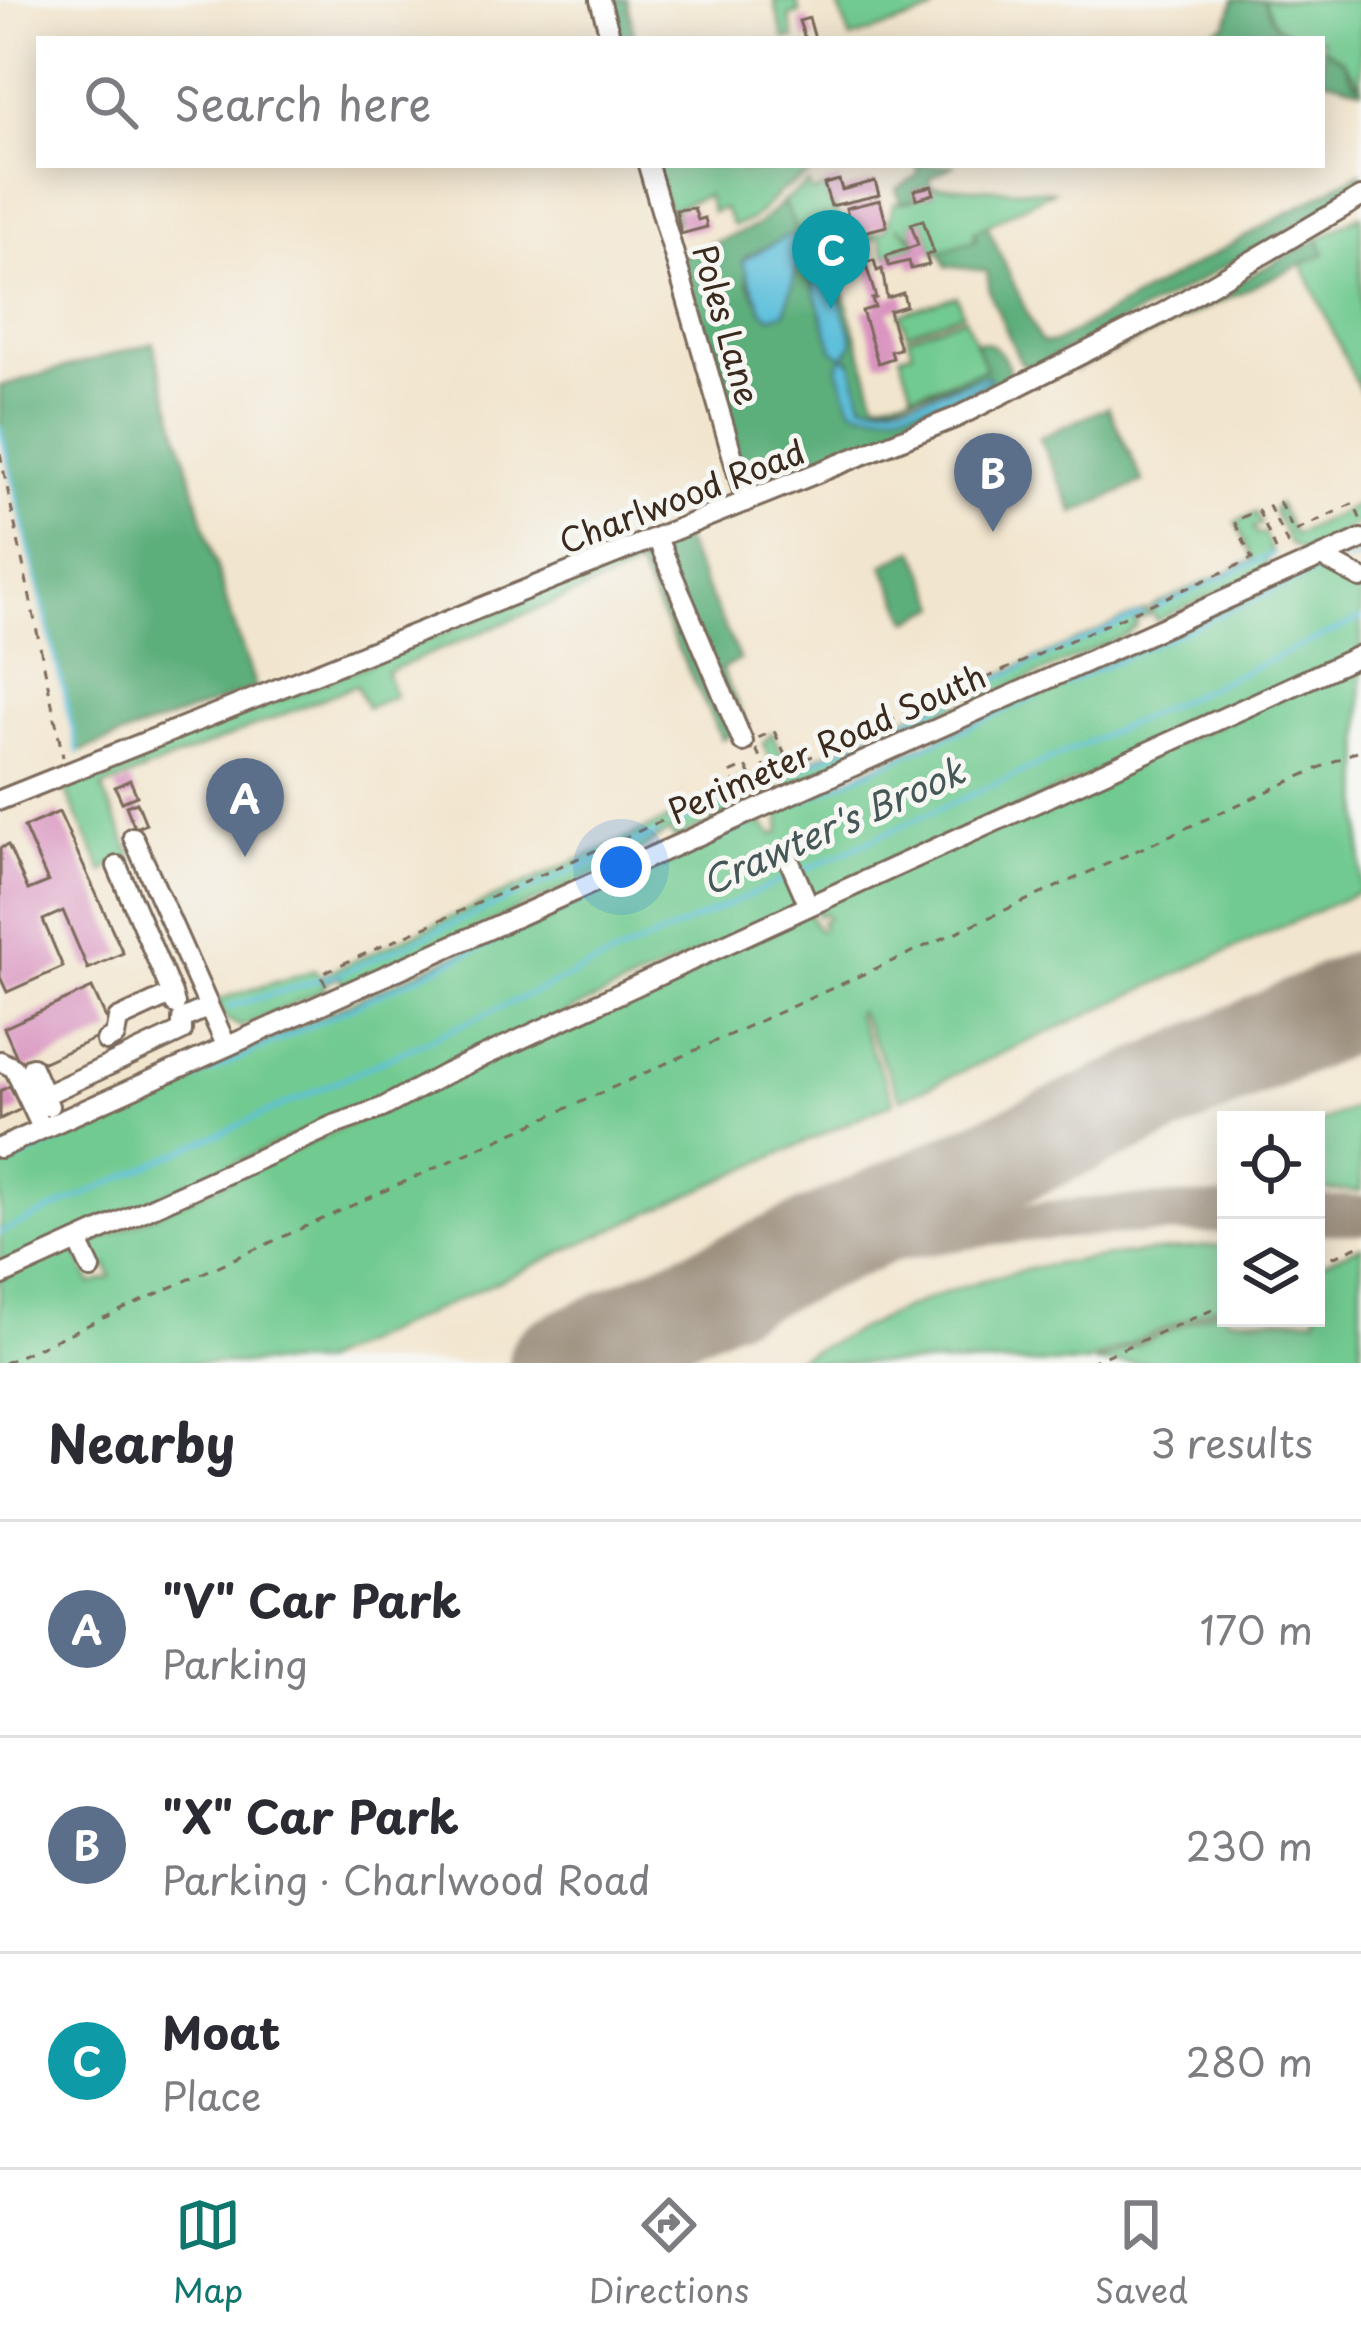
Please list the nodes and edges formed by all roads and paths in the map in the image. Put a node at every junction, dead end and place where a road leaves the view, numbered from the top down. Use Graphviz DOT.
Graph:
graph roads {
  1 [pos="600,0"];
  2 [pos="610,36"];
  3 [pos="649,168"];
  4 [pos="1361,197"];
  5 [pos="0,453"];
  6 [pos="1361,500"];
  7 [pos="746,502"];
  8 [pos="1354,503"];
  9 [pos="1361,520"];
  10 [pos="656,538"];
  11 [pos="1361,539"];
  12 [pos="1288,545"];
  13 [pos="1276,550"];
  14 [pos="1322,557"];
  15 [pos="1361,578"];
  16 [pos="1361,656"];
  17 [pos="743,742"];
  18 [pos="1361,749"];
  19 [pos="68,773"];
  20 [pos="0,800"];
  21 [pos="134,837"];
  22 [pos="117,866"];
  23 [pos="792,869"];
  24 [pos="809,906"];
  25 [pos="327,984"];
  26 [pos="172,994"];
  27 [pos="209,1007"];
  28 [pos="182,1019"];
  29 [pos="226,1045"];
  30 [pos="0,1060"];
  31 [pos="116,1063"];
  32 [pos="32,1067"];
  33 [pos="127,1089"];
  34 [pos="45,1095"];
  35 [pos="49,1125"];
  36 [pos="0,1148"];
  37 [pos="79,1241"];
  38 [pos="1361,1244"];
  39 [pos="1325,1260"];
  40 [pos="91,1270"];
  41 [pos="0,1276"];
  42 [pos="1217,1308"];
  43 [pos="4,1363"];
  44 [pos="1089,1363"];
  1 -- 2 [label="street"];
  3 -- 7 [label="street, Poles Lane"];
  4 -- 7 [label="street, Charlwood Road"];
  5 -- 19 [label="path"];
  6 -- 8 [label="path"];
  7 -- 10 [label="street, Charlwood Road"];
  8 -- 9 [label="path"];
  8 -- 12 [label="path"];
  10 -- 17 [label="street"];
  10 -- 19 [label="street, Charlwood Road"];
  11 -- 14 [label="street, Perimeter Road South"];
  13 -- 25 [label="path"];
  14 -- 15 [label="street"];
  14 -- 29 [label="street, Perimeter Road South"];
  16 -- 24 [label="street"];
  18 -- 43 [label="path"];
  19 -- 20 [label="street, Charlwood Road"];
  21 -- 27 [label="street"];
  22 -- 26 [label="street"];
  23 -- 24 [label="street"];
  24 -- 37 [label="street"];
  26 -- 28 [label="street"];
  26 -- 31 [label="street"];
  27 -- 28 [label="street"];
  27 -- 29 [label="street"];
  28 -- 31 [label="street"];
  29 -- 33 [label="street, Perimeter Road South"];
  30 -- 35 [label="street"];
  31 -- 33 [label="street"];
  31 -- 34 [label="street"];
  32 -- 34 [label="street"];
  33 -- 35 [label="street, Perimeter Road South"];
  34 -- 35 [label="street"];
  35 -- 36 [label="street, Perimeter Road South"];
  37 -- 40 [label="street"];
  37 -- 41 [label="street"];
  38 -- 39 [label="path"];
  42 -- 44 [label="path"];
}
